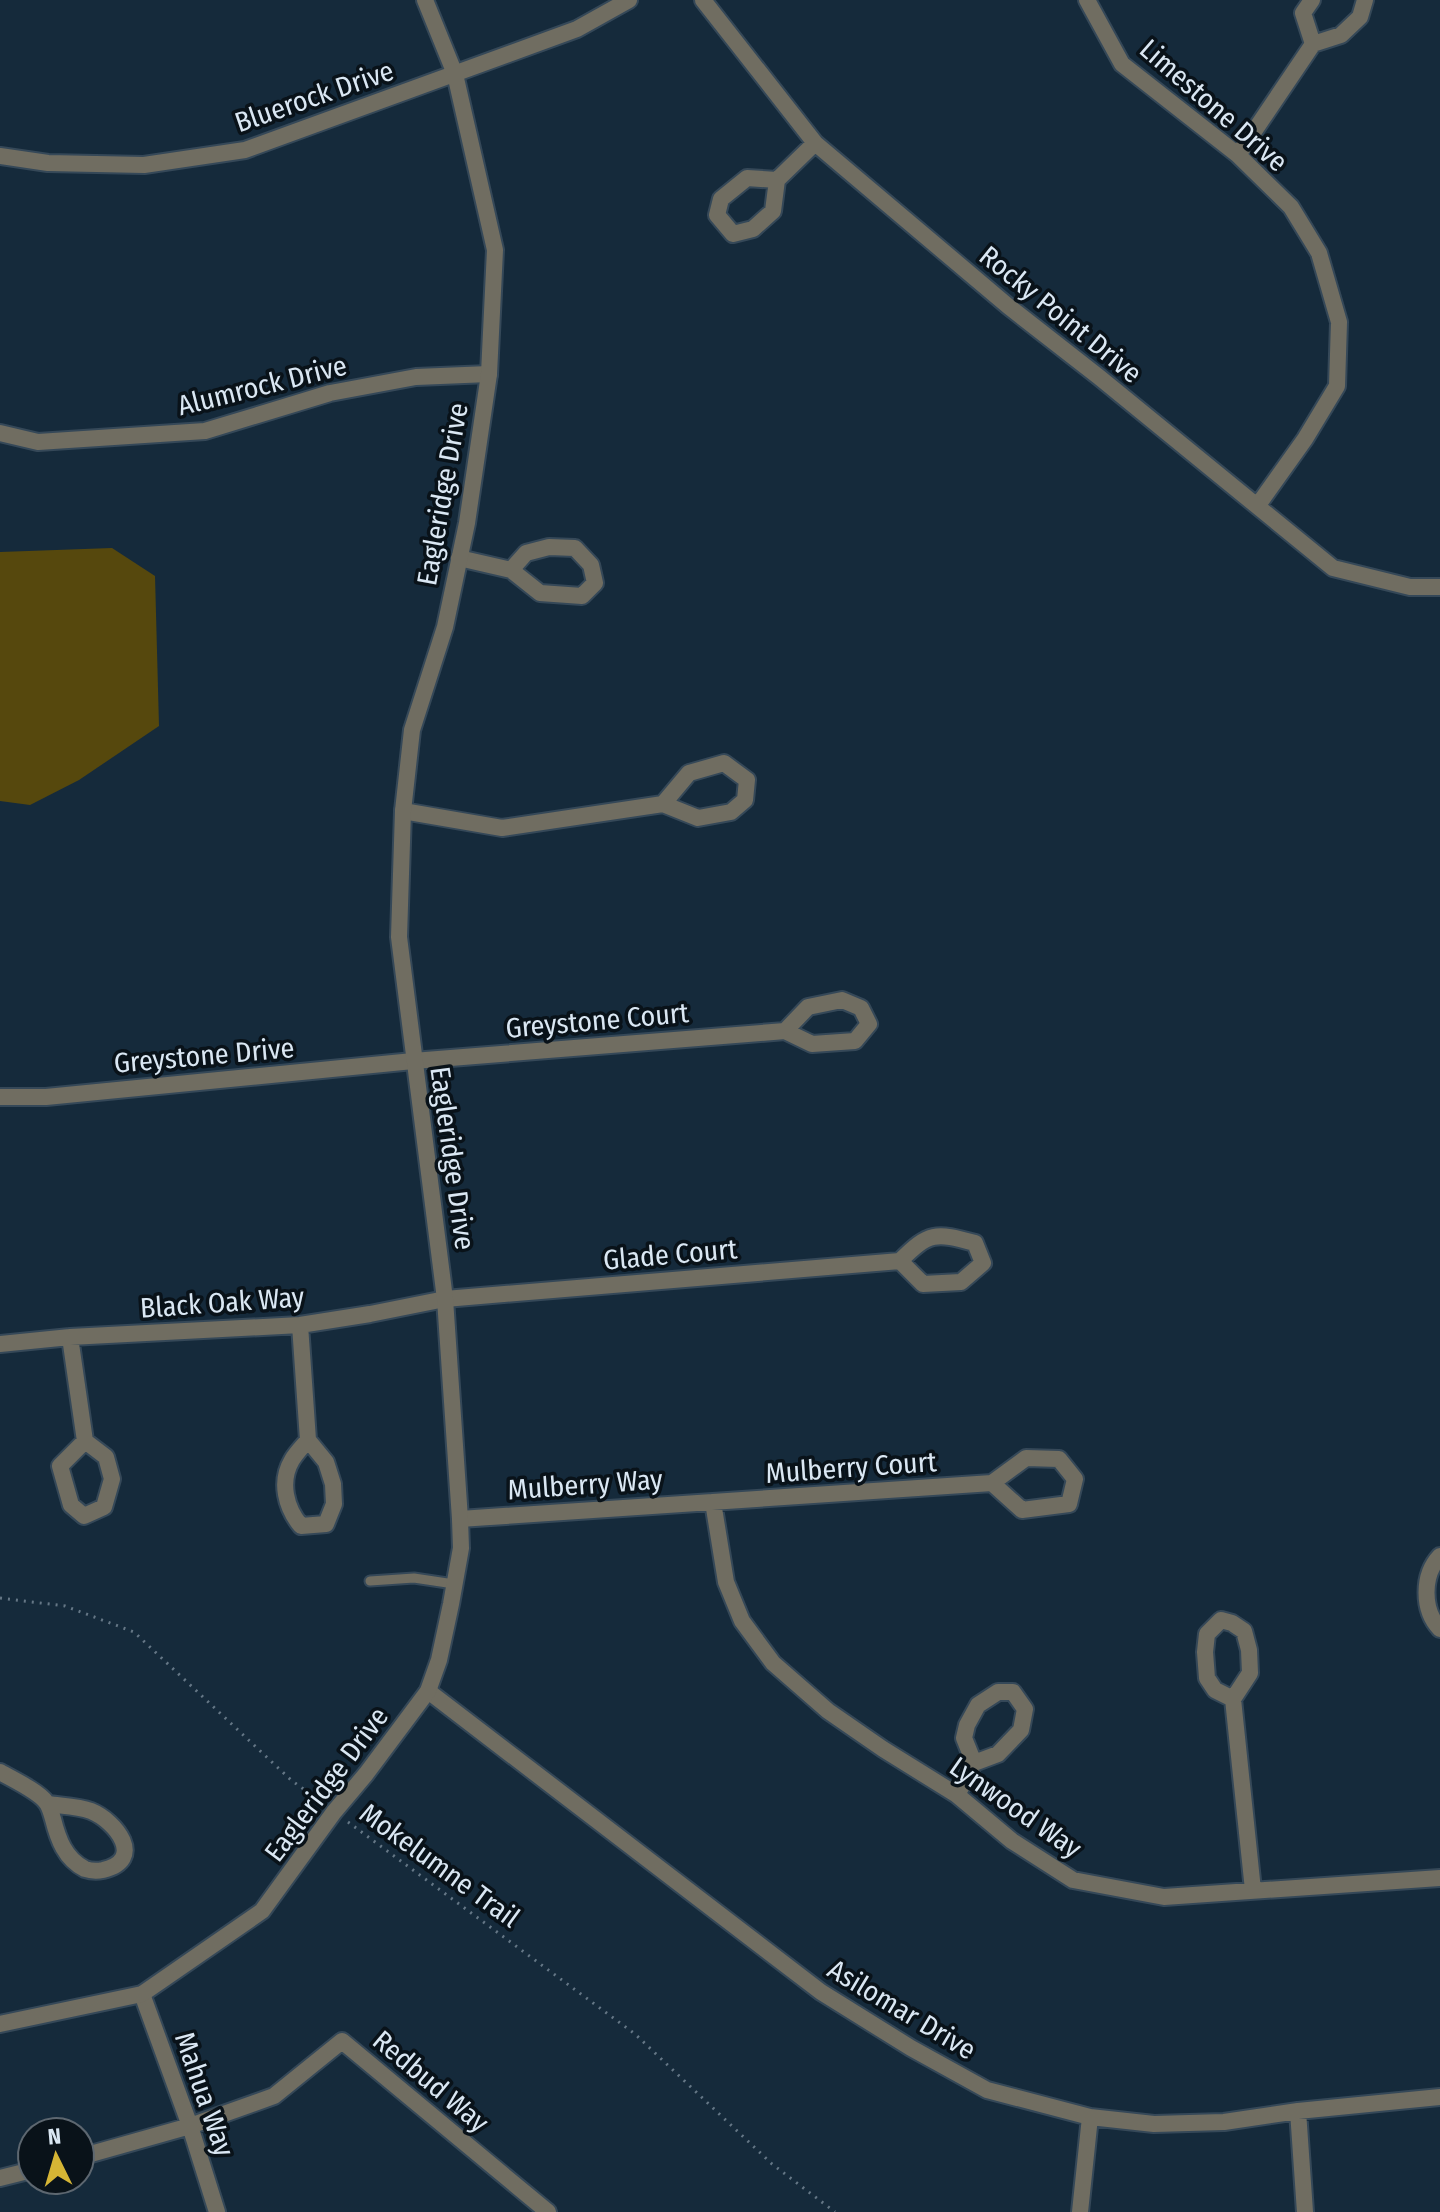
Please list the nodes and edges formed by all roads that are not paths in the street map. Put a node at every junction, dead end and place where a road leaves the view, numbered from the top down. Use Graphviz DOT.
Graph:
graph roads {
  1 [pos="425,0"];
  2 [pos="629,0"];
  3 [pos="703,0"];
  4 [pos="1087,0"];
  5 [pos="1312,0"];
  6 [pos="1365,0"];
  7 [pos="1313,44"];
  8 [pos="455,74"];
  9 [pos="815,143"];
  10 [pos="1238,155"];
  11 [pos="0,156"];
  12 [pos="777,180"];
  13 [pos="489,374"];
  14 [pos="0,433"];
  15 [pos="1258,505"];
  16 [pos="459,558"];
  17 [pos="511,570"];
  18 [pos="1440,587"];
  19 [pos="663,804"];
  20 [pos="403,811"];
  21 [pos="785,1031"];
  22 [pos="413,1061"];
  23 [pos="0,1097"];
  24 [pos="900,1261"];
  25 [pos="445,1299"];
  26 [pos="300,1325"];
  27 [pos="70,1337"];
  28 [pos="0,1344"];
  29 [pos="308,1440"];
  30 [pos="85,1441"];
  31 [pos="992,1483"];
  32 [pos="713,1502"];
  33 [pos="460,1519"];
  34 [pos="1440,1556"];
  35 [pos="370,1581"];
  36 [pos="454,1584"];
  37 [pos="1440,1629"];
  38 [pos="428,1691"];
  39 [pos="1233,1699"];
  40 [pos="974,1763"];
  41 [pos="0,1772"];
  42 [pos="957,1795"];
  43 [pos="48,1804"];
  44 [pos="1440,1878"];
  45 [pos="1253,1890"];
  46 [pos="142,1994"];
  47 [pos="0,2024"];
  48 [pos="1440,2097"];
  49 [pos="1298,2111"];
  50 [pos="1090,2117"];
  51 [pos="190,2126"];
  52 [pos="96,2152"];
  53 [pos="217,2212"];
  54 [pos="548,2212"];
  55 [pos="1080,2212"];
  56 [pos="1305,2212"];
  1 -- 8 [label="street, Eagleridge Drive"];
  2 -- 8 [label="street, Bluerock Drive"];
  3 -- 9 [label="street, Rocky Point Drive"];
  4 -- 10 [label="street, Limestone Drive"];
  5 -- 7 [label="street"];
  6 -- 7 [label="street"];
  7 -- 10 [label="street"];
  8 -- 11 [label="street, Bluerock Drive"];
  8 -- 13 [label="street, Eagleridge Drive"];
  9 -- 12 [label="street"];
  9 -- 15 [label="street, Rocky Point Drive"];
  10 -- 15 [label="street, Limestone Drive"];
  13 -- 14 [label="street, Alumrock Drive"];
  13 -- 16 [label="street, Eagleridge Drive"];
  15 -- 18 [label="street, Rocky Point Drive"];
  16 -- 17 [label="street"];
  16 -- 20 [label="street, Eagleridge Drive"];
  17 -- 17 [label="street"];
  19 -- 19 [label="street"];
  19 -- 20 [label="street"];
  20 -- 22 [label="street, Eagleridge Drive"];
  21 -- 21 [label="street, Greystone Court"];
  21 -- 22 [label="street, Greystone Court"];
  22 -- 23 [label="street, Greystone Drive"];
  22 -- 25 [label="street, Eagleridge Drive"];
  24 -- 24 [label="street"];
  24 -- 25 [label="street, Glade Court"];
  25 -- 26 [label="street, Black Oak Way"];
  25 -- 33 [label="street, Eagleridge Drive"];
  26 -- 27 [label="street, Black Oak Way"];
  26 -- 29 [label="street"];
  27 -- 28 [label="street, Black Oak Way"];
  27 -- 30 [label="street"];
  29 -- 29 [label="street"];
  31 -- 31 [label="street"];
  31 -- 32 [label="street, Mulberry Court"];
  32 -- 33 [label="street, Mulberry Way"];
  32 -- 42 [label="street, Lynwood Way"];
  33 -- 36 [label="street, Eagleridge Drive"];
  34 -- 37 [label="street"];
  35 -- 36 [label="lane"];
  36 -- 38 [label="street, Eagleridge Drive"];
  38 -- 46 [label="street, Eagleridge Drive"];
  38 -- 50 [label="street, Asilomar Drive"];
  39 -- 45 [label="street"];
  40 -- 40 [label="street"];
  40 -- 42 [label="street"];
  41 -- 43 [label="street"];
  42 -- 45 [label="street, Lynwood Way"];
  43 -- 43 [label="street"];
  44 -- 45 [label="street, Lynwood Way"];
  46 -- 47 [label="street, Eagleridge Drive"];
  46 -- 51 [label="street, Mahua Way"];
  48 -- 49 [label="street, Asilomar Drive"];
  49 -- 50 [label="street, Asilomar Drive"];
  49 -- 56 [label="street"];
  50 -- 55 [label="street"];
  51 -- 52 [label="street"];
  51 -- 53 [label="street, Mahua Way"];
  51 -- 54 [label="street, Redbud Way"];
}
